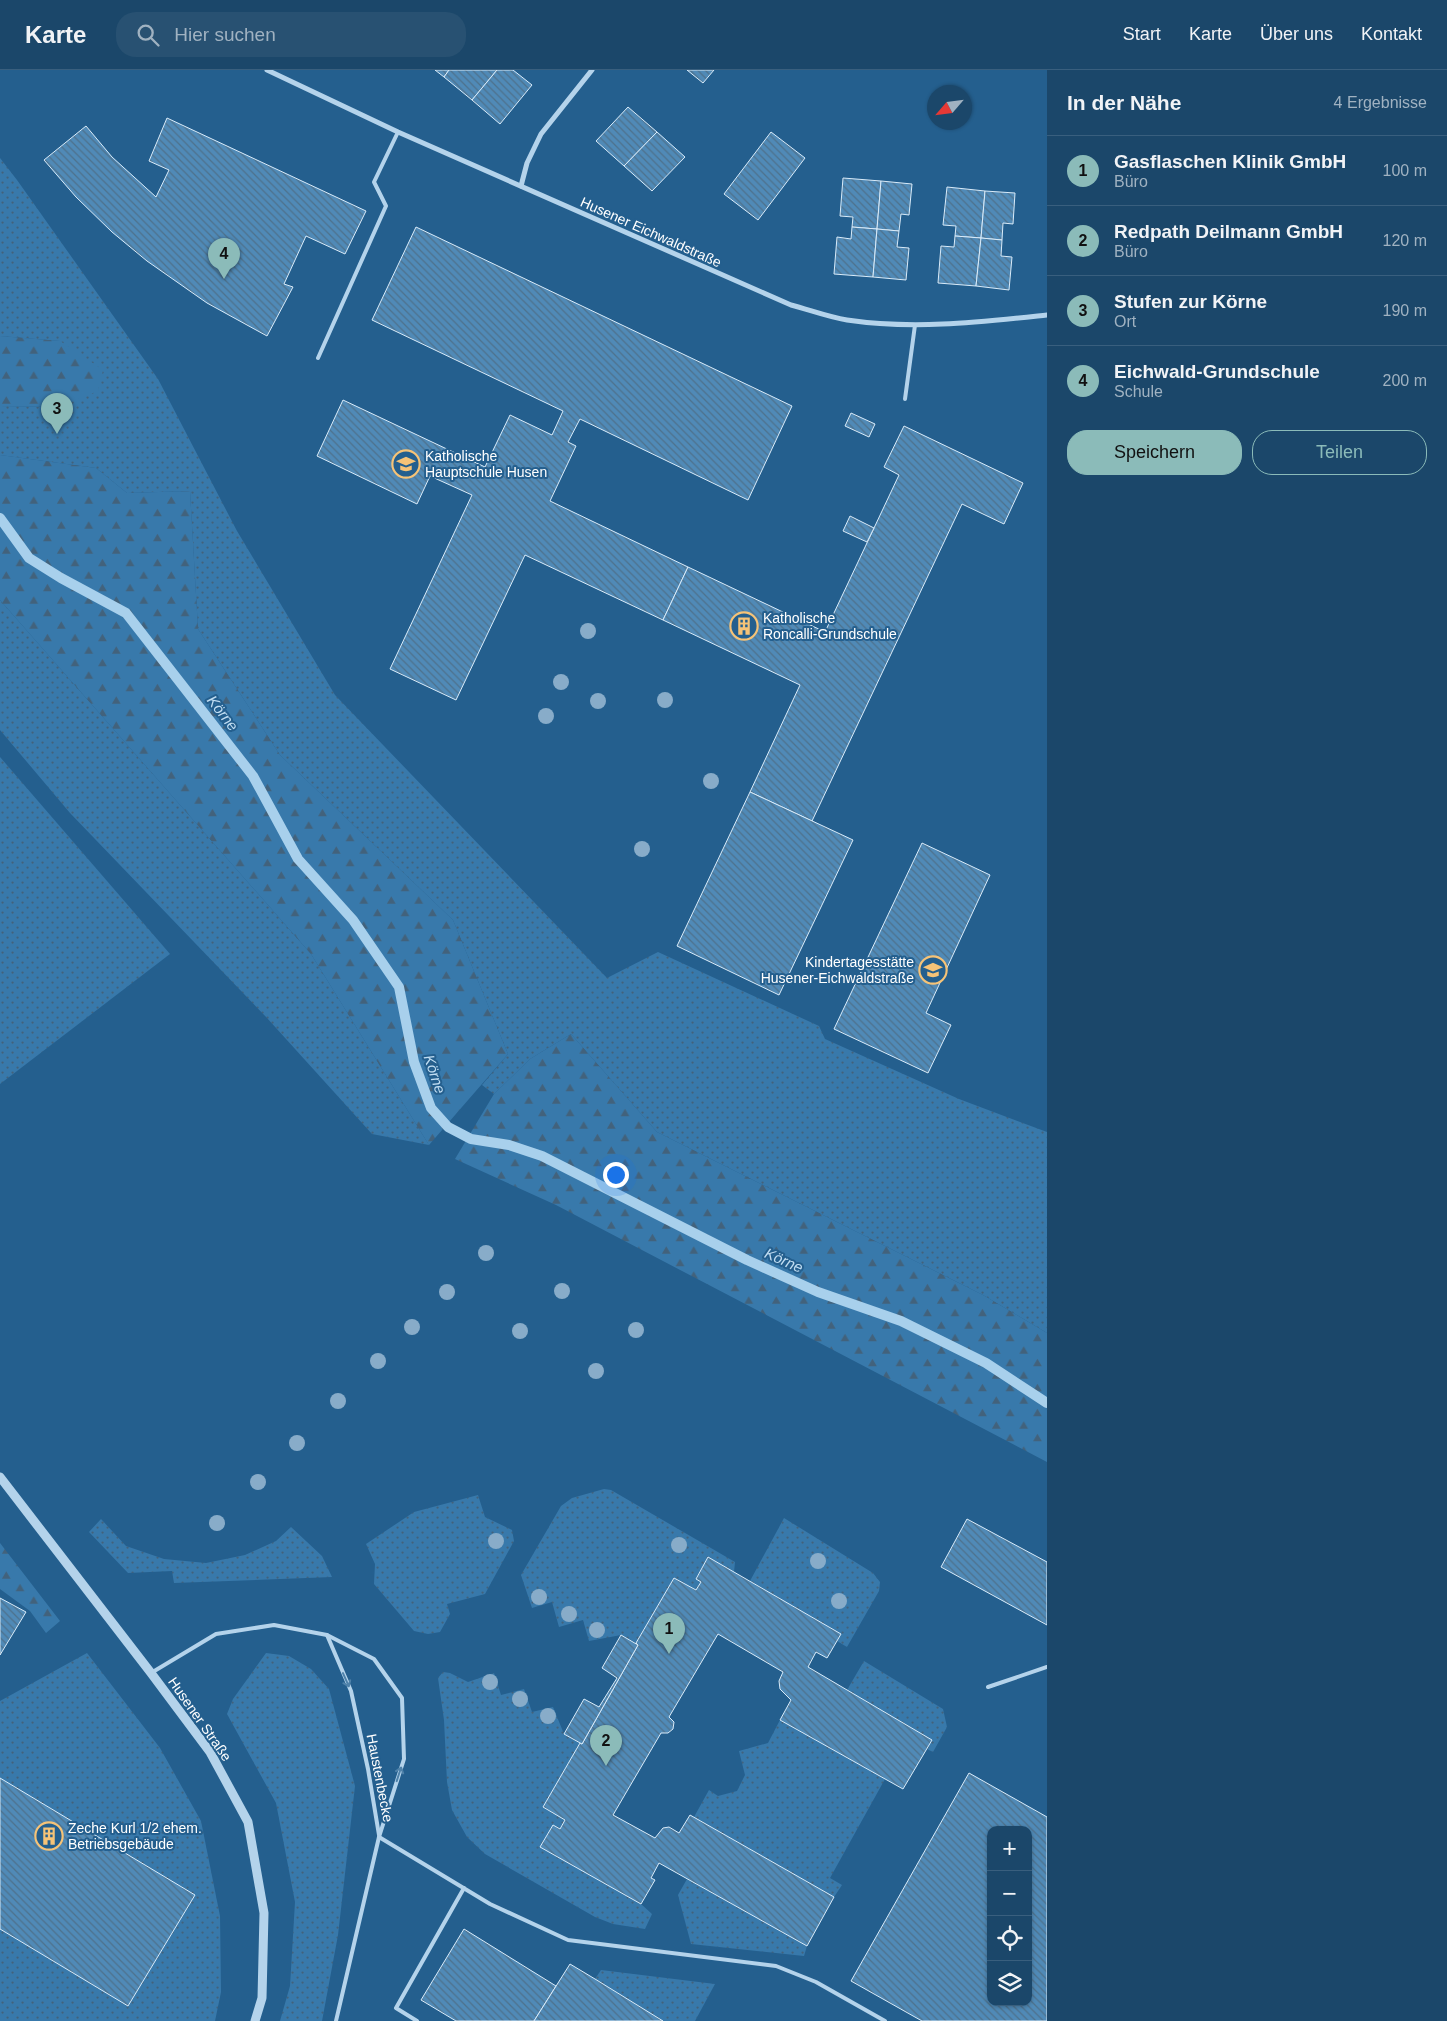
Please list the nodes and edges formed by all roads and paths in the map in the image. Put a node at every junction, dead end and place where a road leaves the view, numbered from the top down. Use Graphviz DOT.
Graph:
graph roads {
  1 [pos="267,70"];
  2 [pos="592,70"];
  3 [pos="398,132"];
  4 [pos="520,186"];
  5 [pos="1047,314"];
  6 [pos="915,325"];
  7 [pos="318,358"];
  8 [pos="905,399"];
  9 [pos="0,1477"];
  10 [pos="326,1635"];
  11 [pos="1047,1666"];
  12 [pos="151,1673"];
  13 [pos="988,1687"];
  14 [pos="380,1837"];
  15 [pos="464,1888"];
  16 [pos="255,2021"];
  17 [pos="336,2021"];
  18 [pos="417,2021"];
  19 [pos="885,2021"];
  1 -- 3 [label="street, Husener Eichwaldstraße"];
  2 -- 4 [label="street"];
  3 -- 4 [label="street, Husener Eichwaldstraße"];
  3 -- 7 [label="lane"];
  4 -- 6 [label="street, Husener Eichwaldstraße"];
  5 -- 6 [label="street, Husener Eichwaldstraße"];
  6 -- 8 [label="lane"];
  9 -- 12 [label="street, Husener Straße"];
  10 -- 12 [label="lane, Haustenbecke"];
  10 -- 14 [label="lane, Haustenbecke, one-way"];
  14 -- 10 [label="lane, Haustenbecke, one-way"];
  11 -- 13 [label="lane"];
  12 -- 16 [label="street, Husener Straße"];
  14 -- 15 [label="lane"];
  14 -- 17 [label="lane"];
  15 -- 18 [label="lane"];
  15 -- 19 [label="lane"];
}
